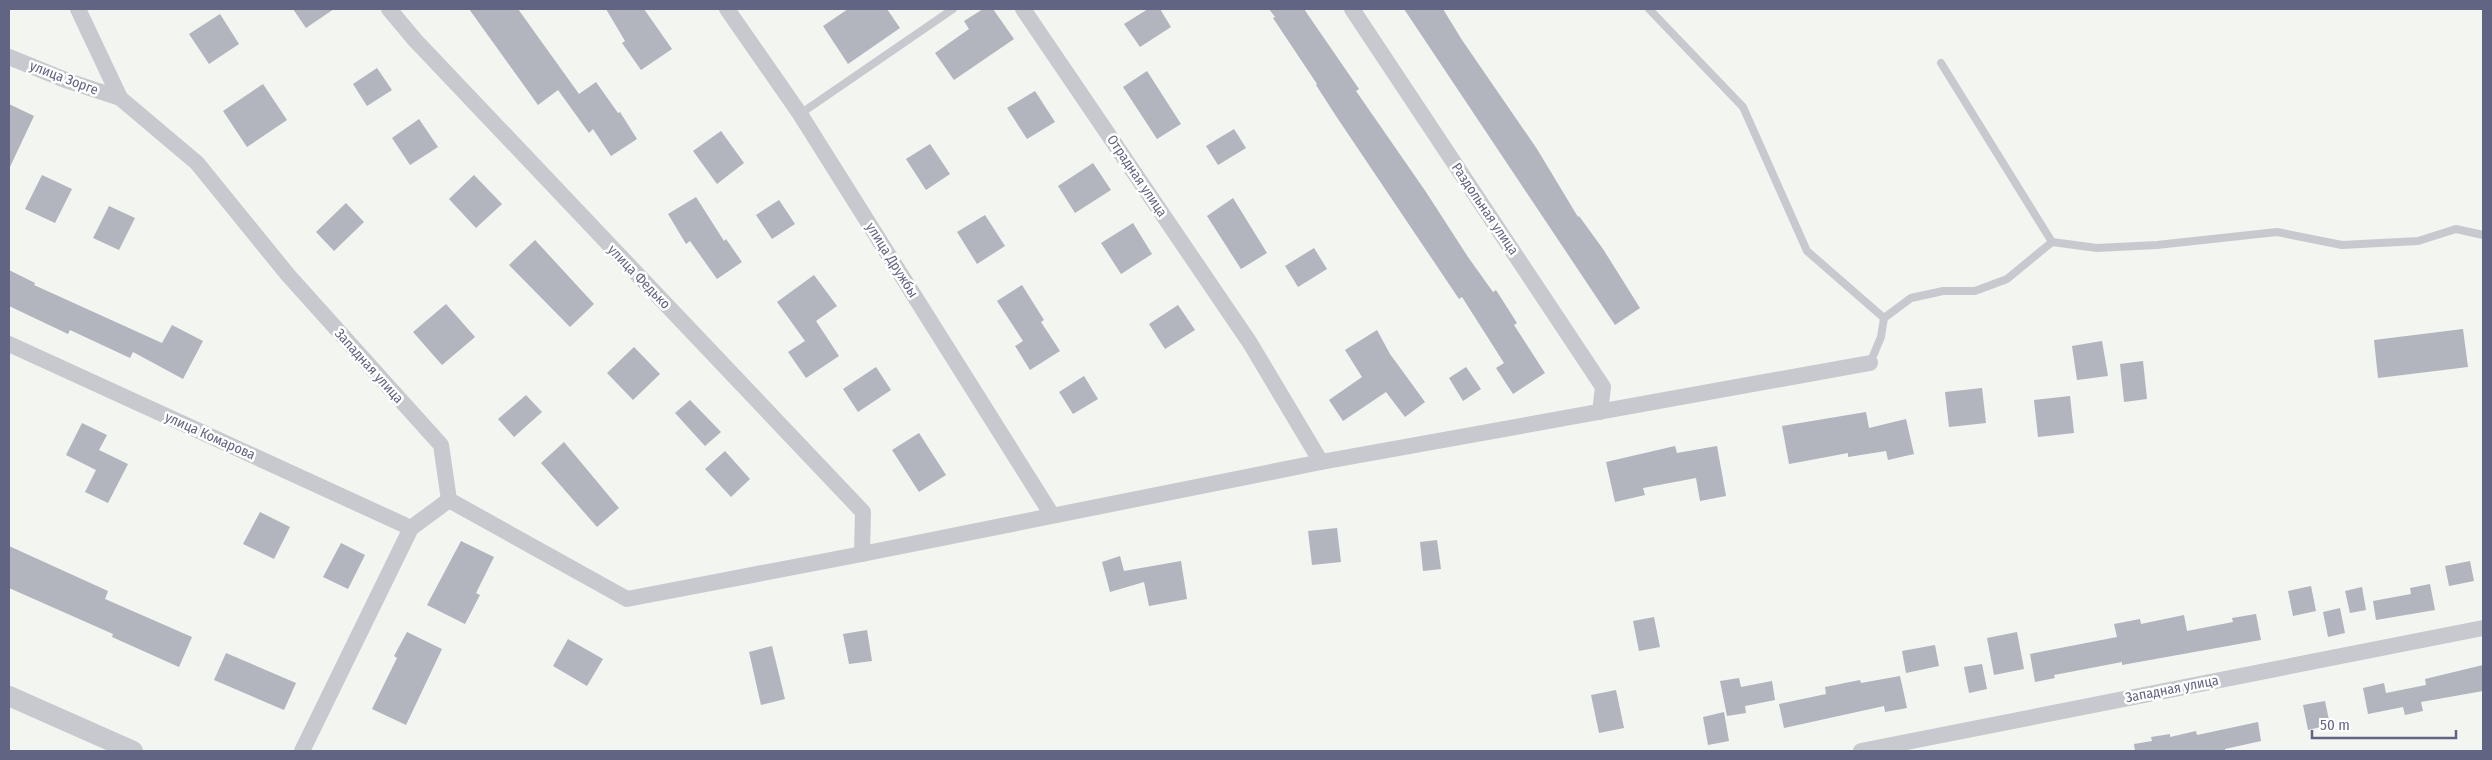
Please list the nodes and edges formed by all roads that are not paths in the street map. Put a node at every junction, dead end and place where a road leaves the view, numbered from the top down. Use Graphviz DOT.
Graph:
graph roads {
  1 [pos="78,9"];
  2 [pos="389,9"];
  3 [pos="727,9"];
  4 [pos="953,9"];
  5 [pos="1023,9"];
  6 [pos="1352,9"];
  7 [pos="1649,9"];
  8 [pos="9,57"];
  9 [pos="1942,63"];
  10 [pos="120,98"];
  11 [pos="800,114"];
  12 [pos="2483,235"];
  13 [pos="2052,242"];
  14 [pos="1884,318"];
  15 [pos="9,344"];
  16 [pos="1870,363"];
  17 [pos="1600,412"];
  18 [pos="1321,462"];
  19 [pos="448,500"];
  20 [pos="1052,515"];
  21 [pos="411,528"];
  22 [pos="862,554"];
  23 [pos="2483,628"];
  24 [pos="9,696"];
  25 [pos="133,751"];
  26 [pos="302,751"];
  27 [pos="1861,751"];
  1 -- 10 [label="street"];
  2 -- 22 [label="street, улица Федько"];
  3 -- 11 [label="street, улица Дружбы"];
  4 -- 11 [label="lane"];
  5 -- 18 [label="street, Отрадная улица"];
  6 -- 17 [label="street, Раздольная улица"];
  7 -- 14 [label="lane"];
  8 -- 10 [label="street, улица Зорге"];
  9 -- 13 [label="lane"];
  10 -- 19 [label="street, Западная улица"];
  11 -- 20 [label="street, улица Дружбы"];
  12 -- 13 [label="lane"];
  13 -- 14 [label="lane"];
  14 -- 16 [label="lane"];
  15 -- 21 [label="street, улица Комарова"];
  16 -- 17 [label="street"];
  17 -- 18 [label="street"];
  18 -- 20 [label="street"];
  19 -- 21 [label="street"];
  19 -- 22 [label="street"];
  20 -- 22 [label="street"];
  21 -- 26 [label="street"];
  23 -- 27 [label="street, Западная улица"];
  24 -- 25 [label="street"];
}
